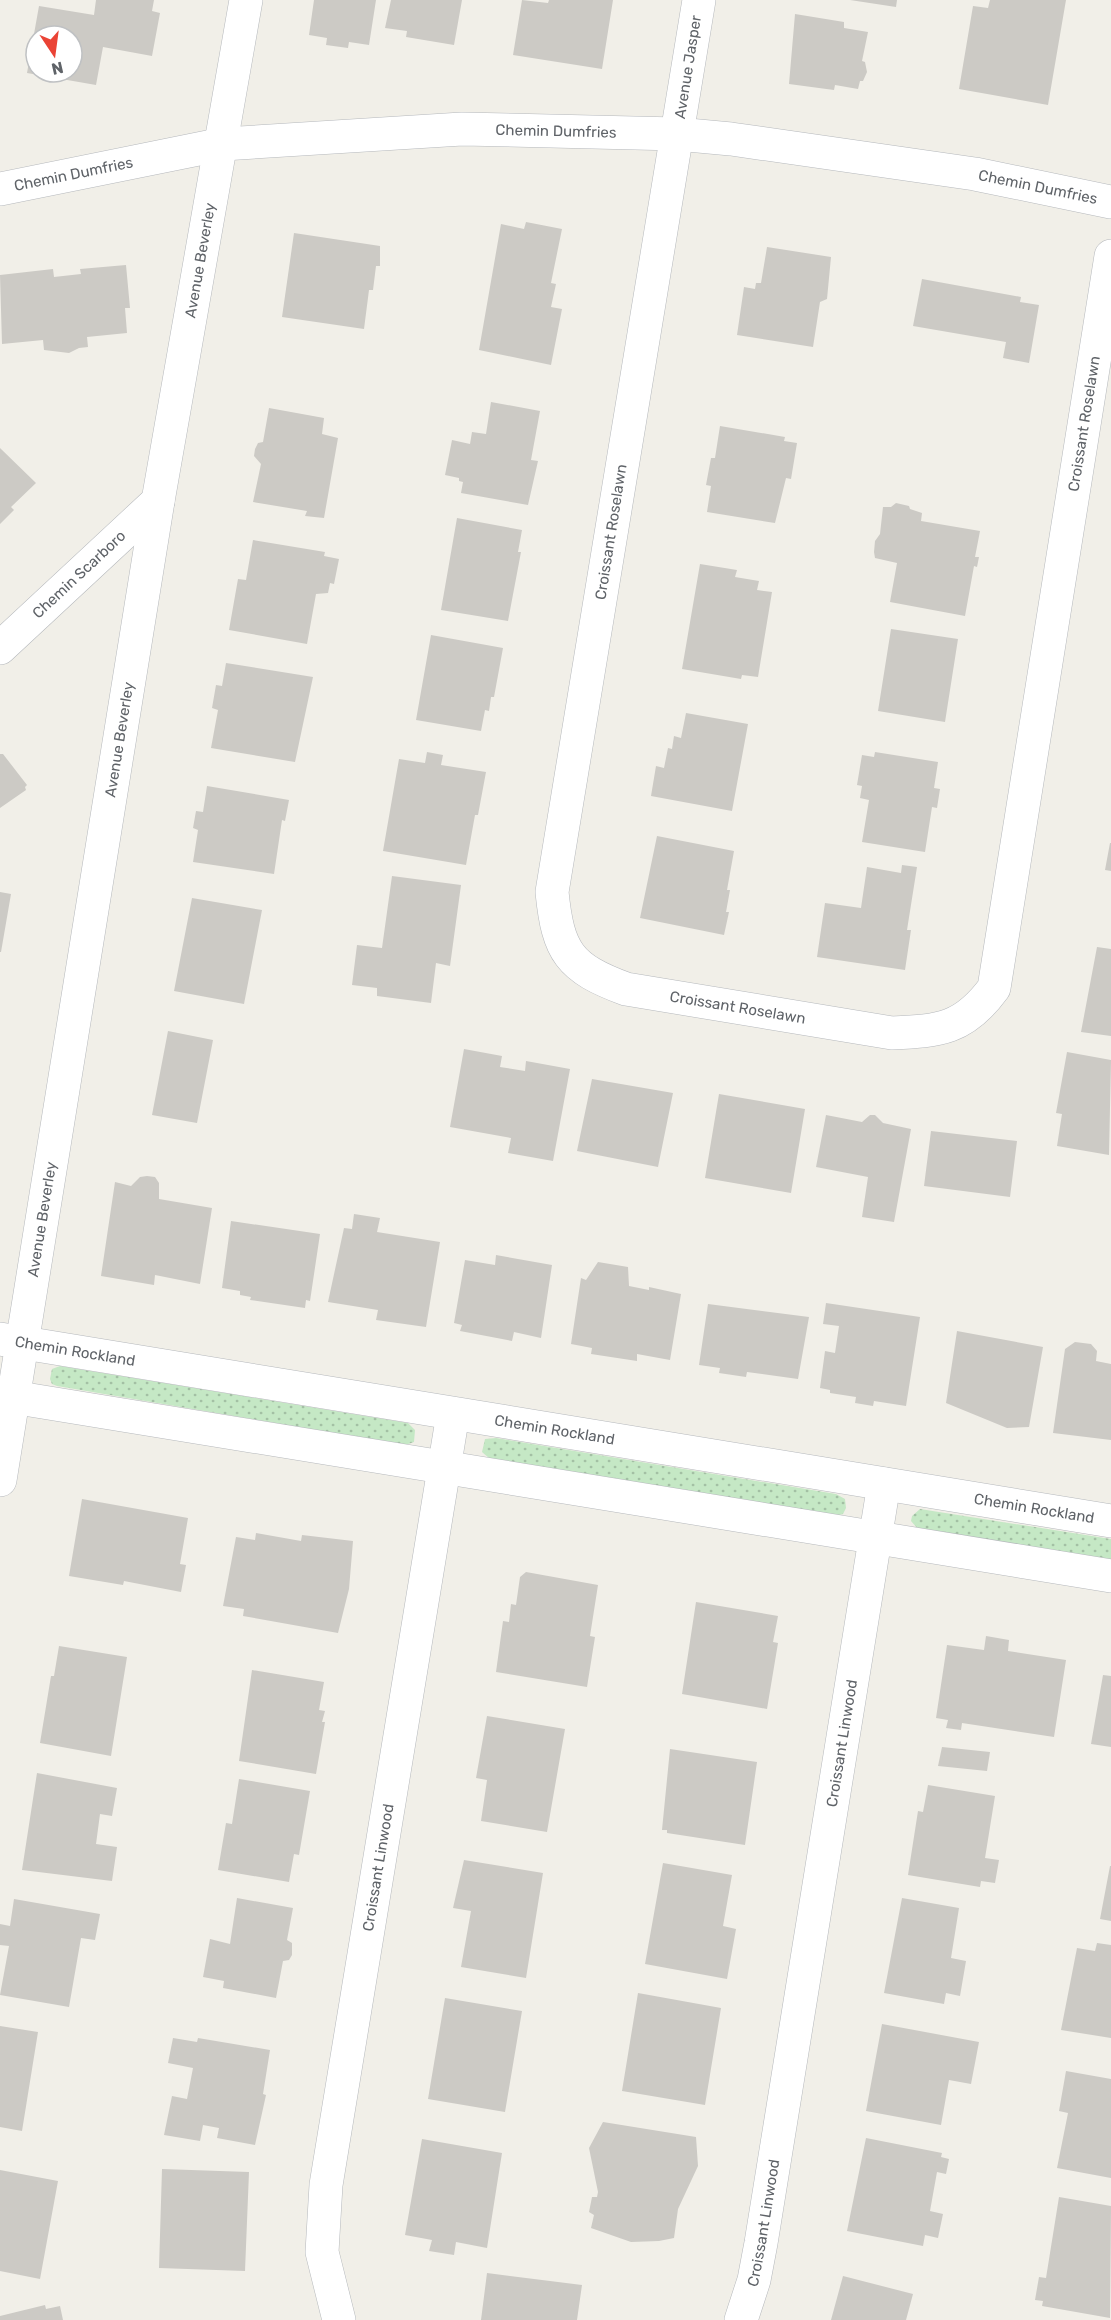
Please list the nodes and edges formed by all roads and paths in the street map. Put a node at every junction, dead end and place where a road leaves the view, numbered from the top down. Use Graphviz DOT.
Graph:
graph roads {
  1 [pos="246,0"];
  2 [pos="699,0"];
  3 [pos="677,134"];
  4 [pos="223,144"];
  5 [pos="0,189"];
  6 [pos="1111,202"];
  7 [pos="1111,256"];
  8 [pos="158,501"];
  9 [pos="0,648"];
  10 [pos="11,1340"];
  11 [pos="7,1396"];
  12 [pos="453,1414"];
  13 [pos="444,1468"];
  14 [pos="0,1480"];
  15 [pos="884,1484"];
  16 [pos="1111,1521"];
  17 [pos="875,1537"];
  18 [pos="1111,1576"];
  19 [pos="339,2320"];
  20 [pos="741,2320"];
  1 -- 4 [label="street, Avenue Beverley"];
  2 -- 3 [label="street, Avenue Jasper"];
  3 -- 4 [label="street, Chemin Dumfries"];
  3 -- 6 [label="street, Chemin Dumfries"];
  3 -- 7 [label="street, Croissant Roselawn"];
  4 -- 5 [label="street, Chemin Dumfries"];
  4 -- 8 [label="street, Avenue Beverley"];
  8 -- 9 [label="street, Chemin Scarboro"];
  8 -- 10 [label="street, Avenue Beverley"];
  10 -- 11 [label="street, Avenue Beverley"];
  10 -- 12 [label="street, Chemin Rockland"];
  11 -- 13 [label="street"];
  11 -- 14 [label="street, Avenue Beverley"];
  12 -- 13 [label="street, Croissant Linwood"];
  12 -- 15 [label="street, Chemin Rockland"];
  13 -- 17 [label="street"];
  13 -- 19 [label="street, Croissant Linwood"];
  15 -- 16 [label="street, Chemin Rockland"];
  15 -- 17 [label="street, Croissant Linwood"];
  17 -- 18 [label="street"];
  17 -- 20 [label="street, Croissant Linwood"];
}
